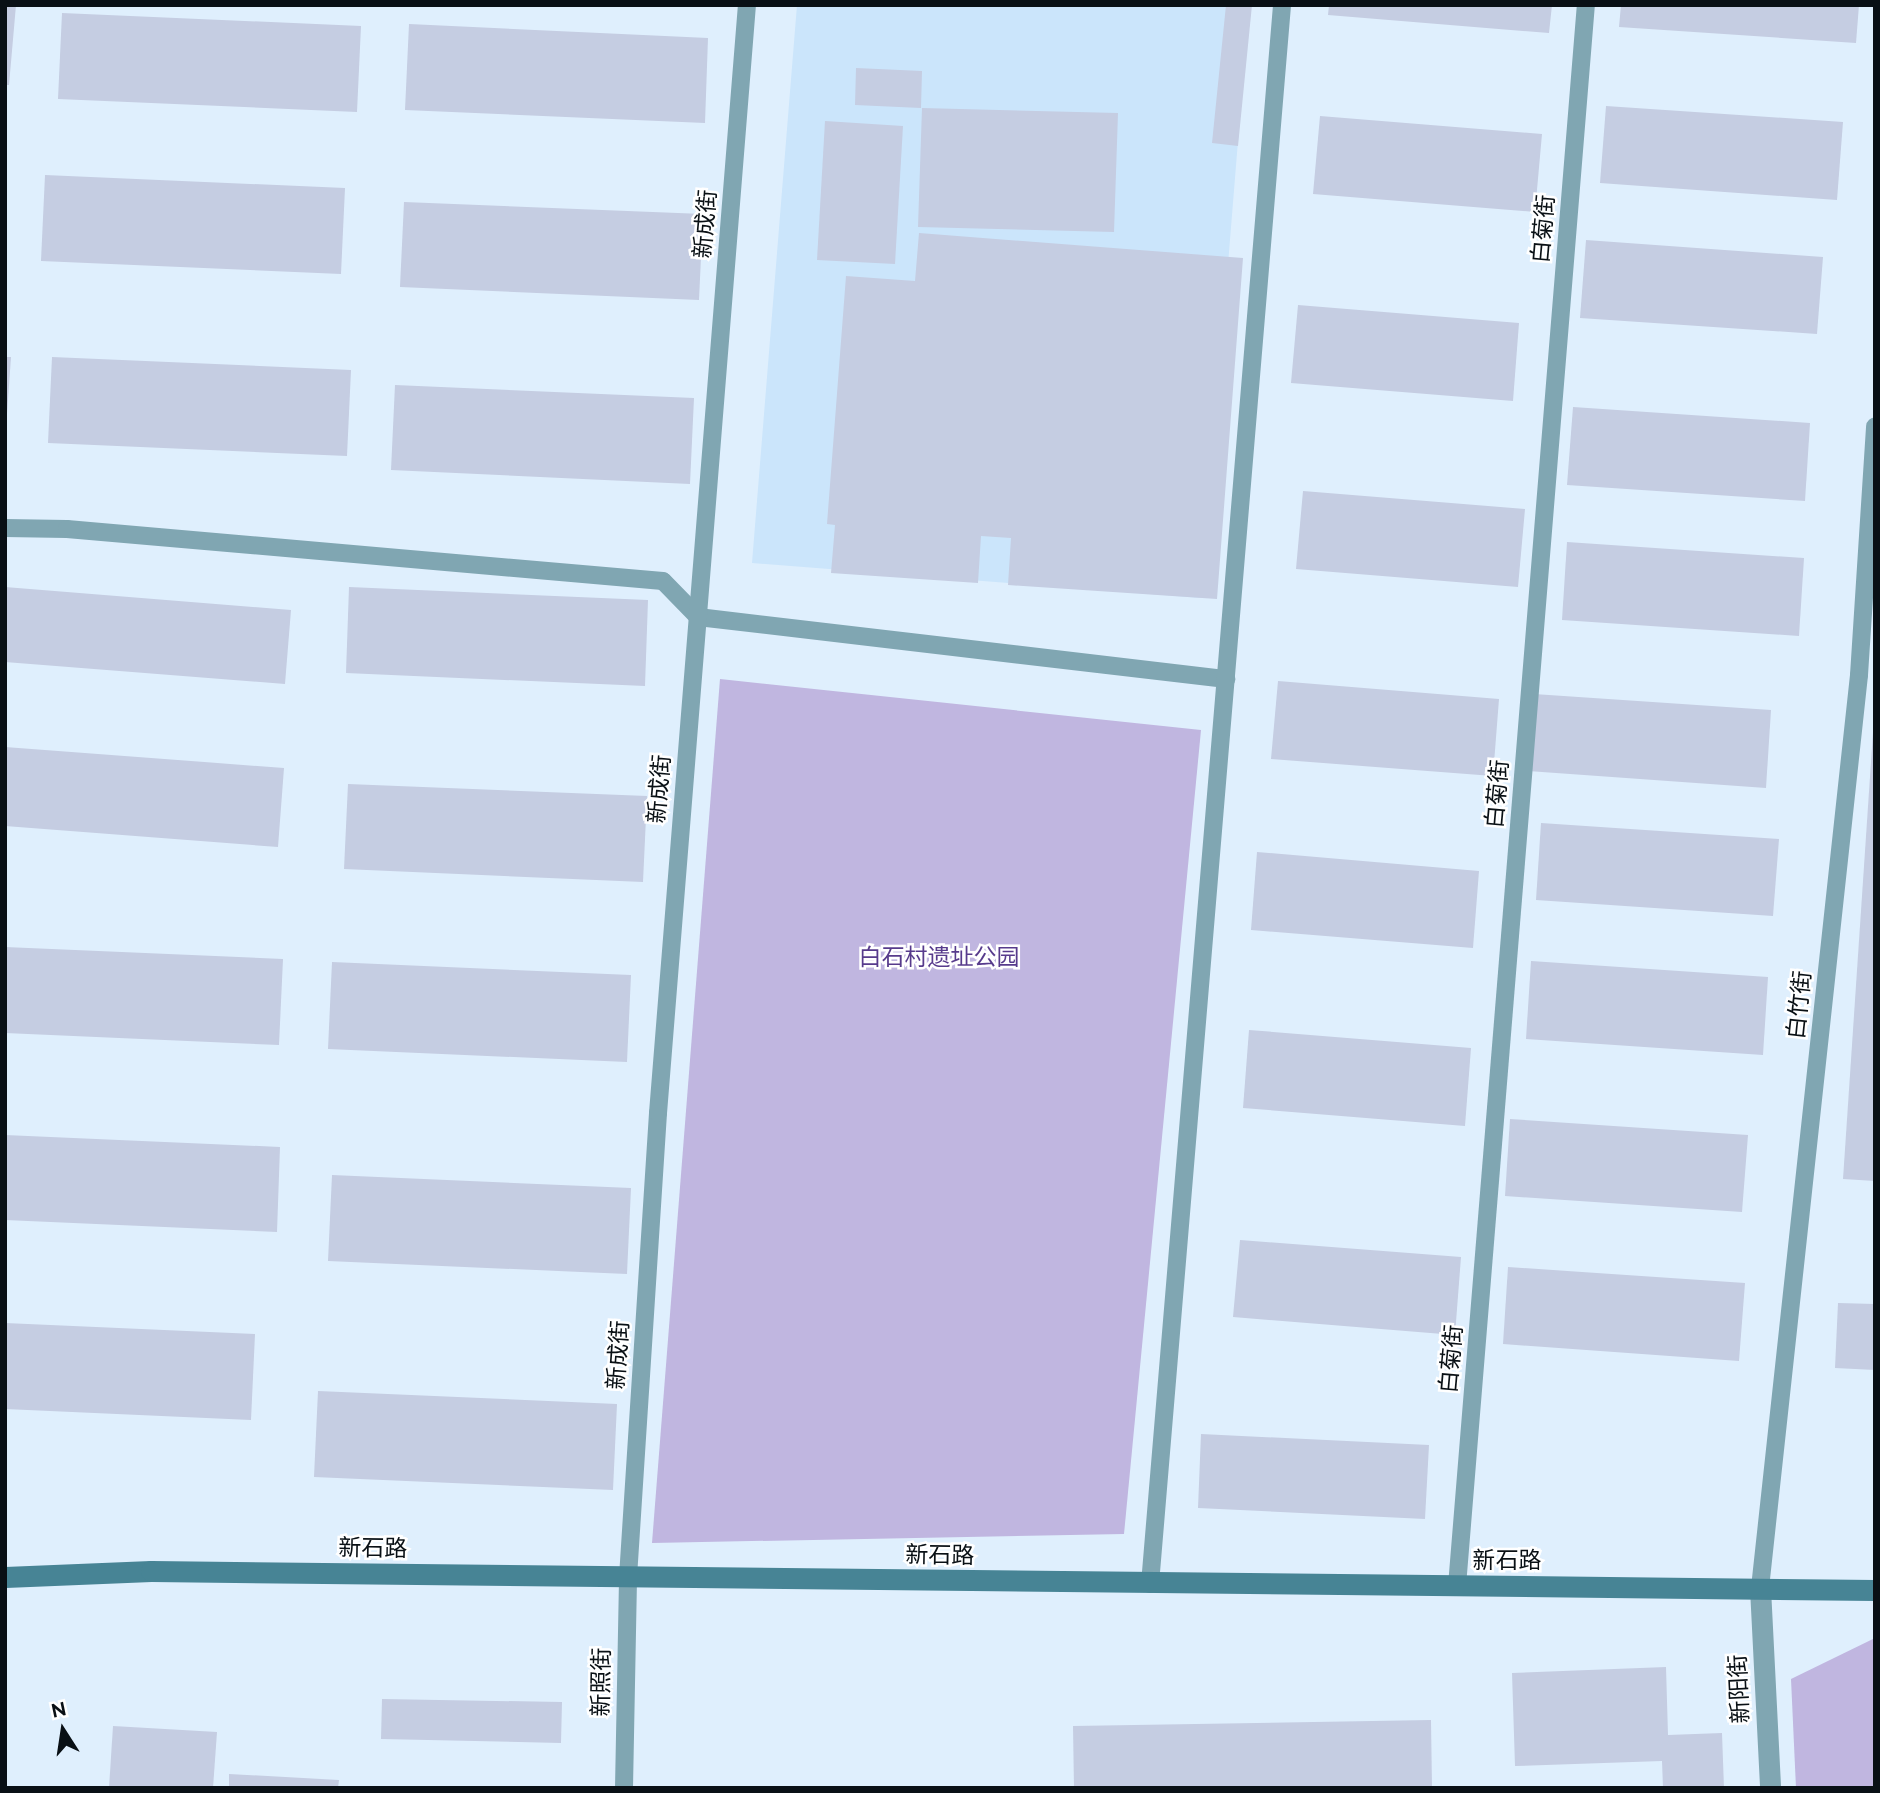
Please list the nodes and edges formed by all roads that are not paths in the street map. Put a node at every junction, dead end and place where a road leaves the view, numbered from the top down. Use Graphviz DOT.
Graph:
graph roads {
  1 [pos="747,5"];
  2 [pos="1282,5"];
  3 [pos="1586,5"];
  4 [pos="1875,426"];
  5 [pos="5,528"];
  6 [pos="698,617"];
  7 [pos="1867,676"];
  8 [pos="1226,679"];
  9 [pos="5,1577"];
  10 [pos="628,1577"];
  11 [pos="1150,1584"];
  12 [pos="1457,1586"];
  13 [pos="1760,1588"];
  14 [pos="1875,1590"];
  15 [pos="624,1788"];
  16 [pos="1770,1788"];
  1 -- 6 [label="lane, 新成街"];
  2 -- 8 [label="lane"];
  3 -- 12 [label="lane, 白菊街"];
  4 -- 7 [label="lane, 白竹街"];
  5 -- 6 [label="lane"];
  6 -- 8 [label="lane"];
  6 -- 10 [label="lane, 新成街"];
  7 -- 13 [label="lane, 白竹街"];
  8 -- 11 [label="lane"];
  9 -- 10 [label="street, 新石路"];
  10 -- 11 [label="street, 新石路"];
  10 -- 15 [label="lane, 新照街"];
  11 -- 12 [label="street, 新石路"];
  12 -- 13 [label="street, 新石路"];
  13 -- 14 [label="street, 新石路"];
  13 -- 16 [label="street, 新阳街"];
}
